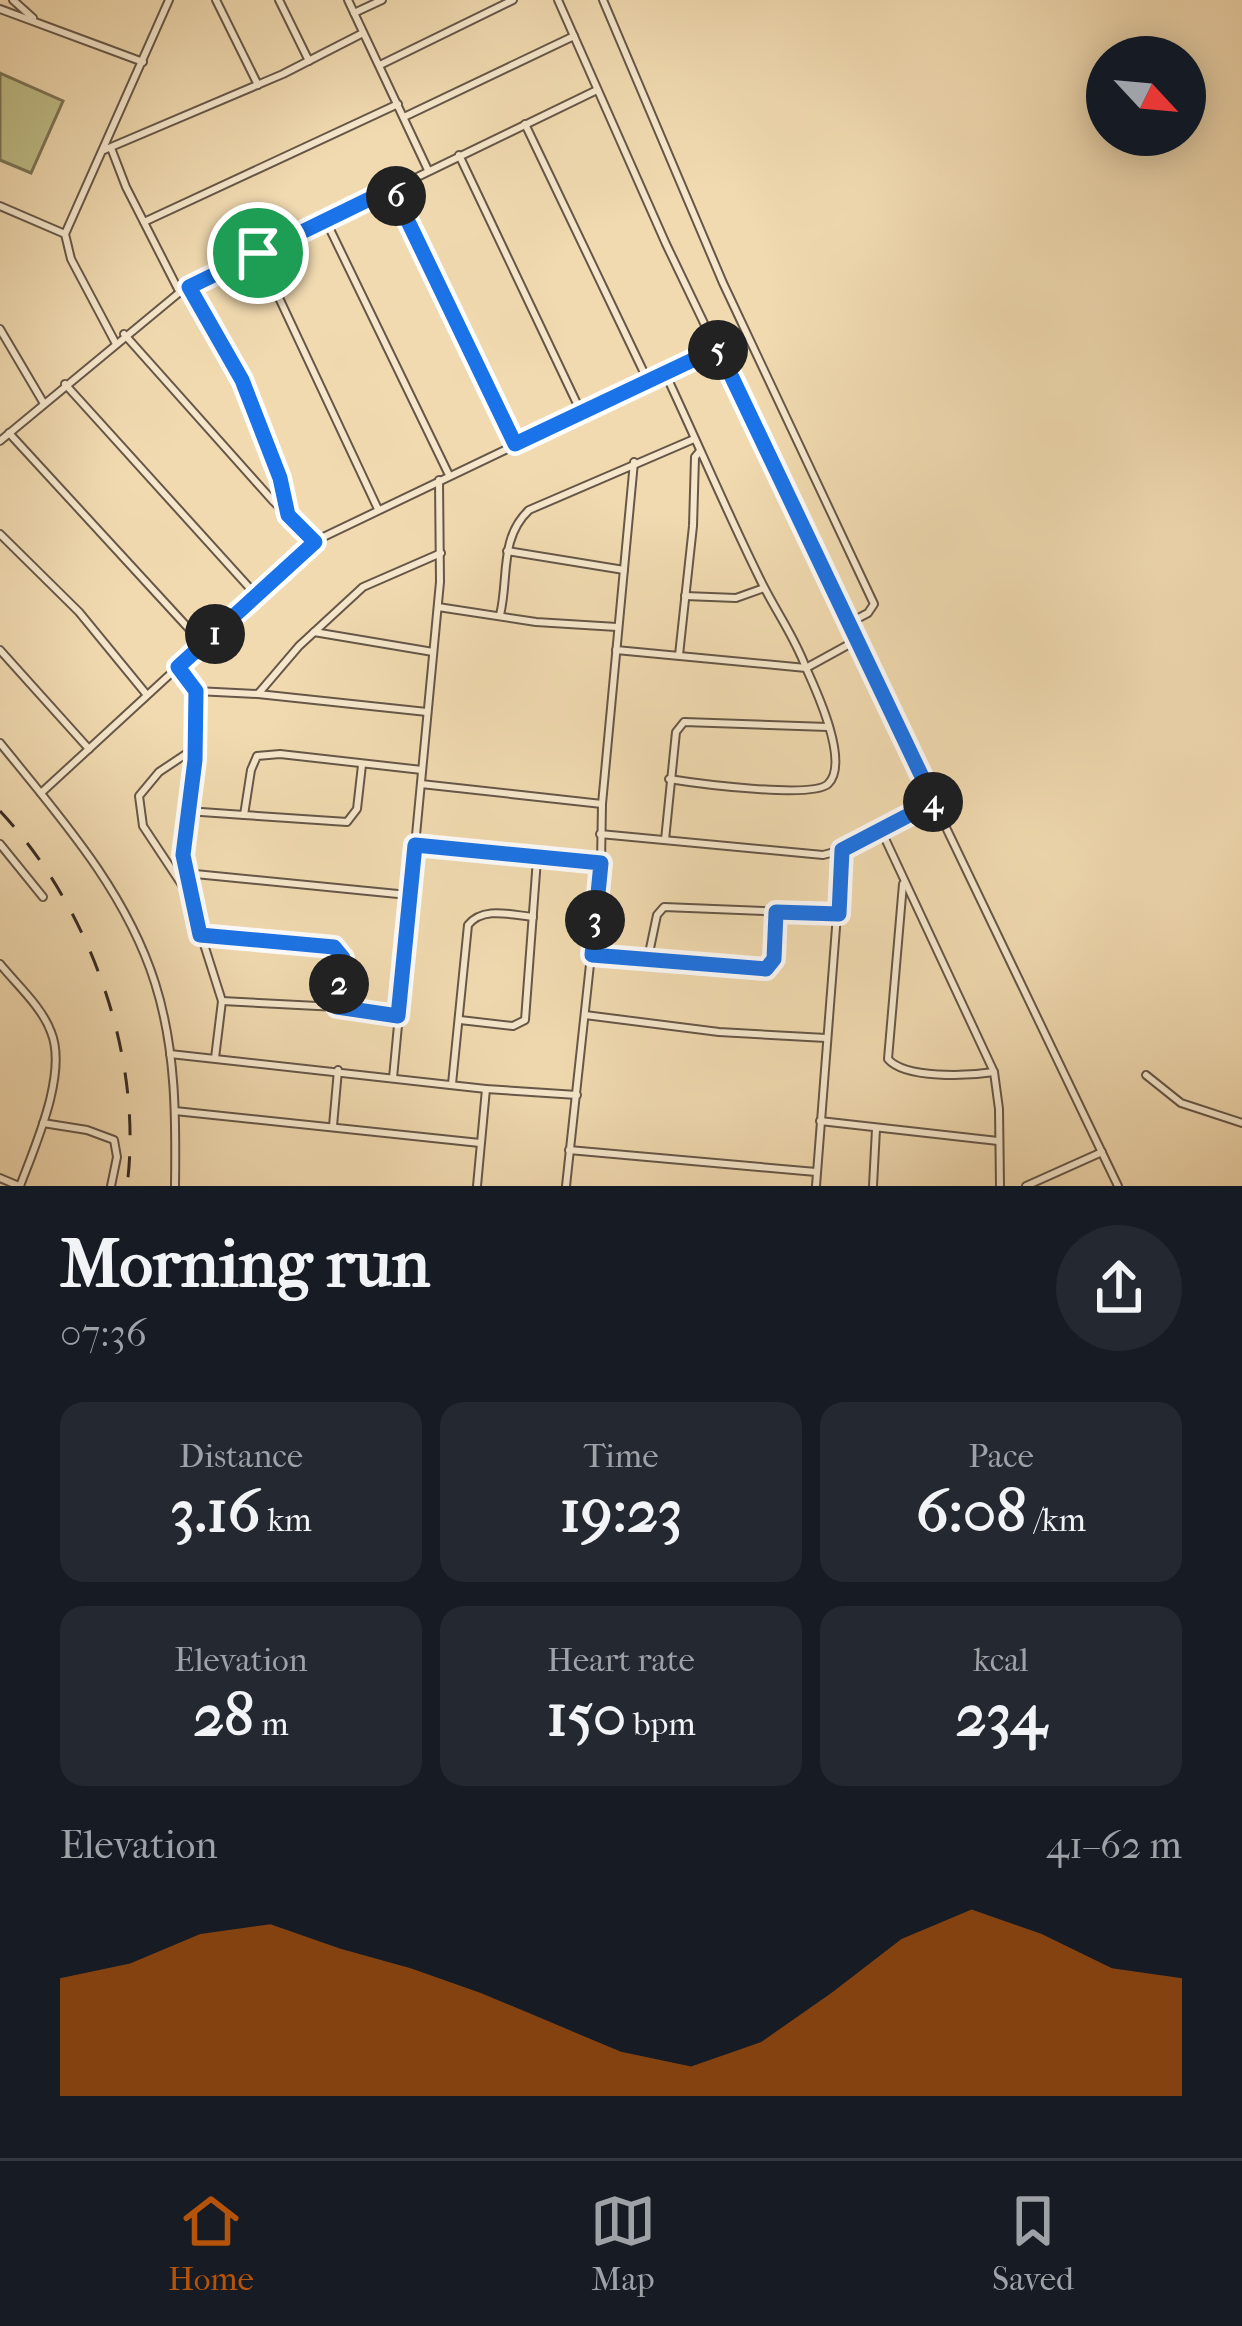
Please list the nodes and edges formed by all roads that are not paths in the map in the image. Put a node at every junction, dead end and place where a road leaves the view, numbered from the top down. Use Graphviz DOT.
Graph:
graph roads {
  1 [pos="14,0"];
  2 [pos="169,0"];
  3 [pos="217,0"];
  4 [pos="279,0"];
  5 [pos="348,0"];
  6 [pos="382,0"];
  7 [pos="513,0"];
  8 [pos="558,0"];
  9 [pos="603,0"];
  10 [pos="0,9"];
  11 [pos="354,13"];
  12 [pos="38,22"];
  13 [pos="363,33"];
  14 [pos="574,36"];
  15 [pos="309,61"];
  16 [pos="143,62"];
  17 [pos="380,65"];
  18 [pos="258,85"];
  19 [pos="597,90"];
  20 [pos="398,104"];
  21 [pos="404,117"];
  22 [pos="525,124"];
  23 [pos="108,149"];
  24 [pos="459,155"];
  25 [pos="428,172"];
  26 [pos="392,188"];
  27 [pos="0,206"];
  28 [pos="326,219"];
  29 [pos="144,222"];
  30 [pos="64,234"];
  31 [pos="258,253"];
  32 [pos="189,287"];
  33 [pos="180,292"];
  34 [pos="0,329"];
  35 [pos="124,334"];
  36 [pos="115,342"];
  37 [pos="718,348"];
  38 [pos="665,373"];
  39 [pos="648,381"];
  40 [pos="65,384"];
  41 [pos="43,402"];
  42 [pos="582,414"];
  43 [pos="9,434"];
  44 [pos="694,439"];
  45 [pos="0,441"];
  46 [pos="515,444"];
  47 [pos="700,452"];
  48 [pos="634,462"];
  49 [pos="449,475"];
  50 [pos="439,481"];
  51 [pos="378,509"];
  52 [pos="288,515"];
  53 [pos="0,534"];
  54 [pos="315,542"];
  55 [pos="508,551"];
  56 [pos="442,553"];
  57 [pos="624,570"];
  58 [pos="764,588"];
  59 [pos="256,595"];
  60 [pos="685,596"];
  61 [pos="438,607"];
  62 [pos="500,615"];
  63 [pos="849,623"];
  64 [pos="617,627"];
  65 [pos="314,632"];
  66 [pos="857,640"];
  67 [pos="203,644"];
  68 [pos="0,650"];
  69 [pos="616,650"];
  70 [pos="433,652"];
  71 [pos="679,655"];
  72 [pos="178,667"];
  73 [pos="806,668"];
  74 [pos="196,691"];
  75 [pos="257,694"];
  76 [pos="147,695"];
  77 [pos="427,712"];
  78 [pos="828,727"];
  79 [pos="0,743"];
  80 [pos="89,748"];
  81 [pos="196,748"];
  82 [pos="362,765"];
  83 [pos="422,770"];
  84 [pos="669,779"];
  85 [pos="421,784"];
  86 [pos="41,793"];
  87 [pos="934,802"];
  88 [pos="602,803"];
  89 [pos="187,811"];
  90 [pos="244,815"];
  91 [pos="881,830"];
  92 [pos="600,834"];
  93 [pos="665,840"];
  94 [pos="0,844"];
  95 [pos="415,845"];
  96 [pos="842,850"];
  97 [pos="537,859"];
  98 [pos="601,863"];
  99 [pos="184,873"];
  100 [pos="904,880"];
  101 [pos="188,894"];
  102 [pos="409,895"];
  103 [pos="43,897"];
  104 [pos="776,912"];
  105 [pos="839,914"];
  106 [pos="533,917"];
  107 [pos="200,935"];
  108 [pos="592,955"];
  109 [pos="648,959"];
  110 [pos="0,964"];
  111 [pos="222,1000"];
  112 [pos="337,1007"];
  113 [pos="398,1016"];
  114 [pos="585,1016"];
  115 [pos="459,1020"];
  116 [pos="826,1038"];
  117 [pos="170,1054"];
  118 [pos="215,1058"];
  119 [pos="338,1070"];
  120 [pos="994,1072"];
  121 [pos="1146,1075"];
  122 [pos="393,1078"];
  123 [pos="452,1085"];
  124 [pos="486,1090"];
  125 [pos="577,1095"];
  126 [pos="175,1112"];
  127 [pos="820,1120"];
  128 [pos="43,1123"];
  129 [pos="1242,1123"];
  130 [pos="333,1126"];
  131 [pos="876,1129"];
  132 [pos="998,1141"];
  133 [pos="480,1143"];
  134 [pos="569,1150"];
  135 [pos="1102,1152"];
  136 [pos="817,1172"];
  137 [pos="0,1178"];
  138 [pos="20,1186"];
  139 [pos="111,1186"];
  140 [pos="176,1186"];
  141 [pos="478,1186"];
  142 [pos="566,1186"];
  143 [pos="816,1186"];
  144 [pos="873,1186"];
  145 [pos="1000,1186"];
  146 [pos="1026,1186"];
  147 [pos="1118,1186"];
  1 -- 12 [label="street"];
  2 -- 16 [label="street"];
  3 -- 18 [label="street"];
  4 -- 15 [label="street"];
  5 -- 11 [label="street"];
  6 -- 11 [label="street"];
  7 -- 17 [label="street"];
  8 -- 14 [label="street"];
  9 -- 63 [label="street"];
  10 -- 12 [label="street"];
  11 -- 13 [label="street"];
  12 -- 16 [label="street"];
  13 -- 15 [label="street"];
  13 -- 17 [label="street"];
  14 -- 19 [label="street"];
  14 -- 21 [label="street"];
  15 -- 18 [label="street"];
  16 -- 23 [label="street"];
  17 -- 20 [label="street"];
  18 -- 23 [label="street"];
  19 -- 22 [label="street"];
  19 -- 37 [label="street"];
  20 -- 21 [label="street"];
  20 -- 29 [label="street"];
  21 -- 25 [label="street"];
  22 -- 24 [label="street"];
  22 -- 39 [label="street"];
  23 -- 29 [label="street"];
  23 -- 30 [label="street"];
  24 -- 25 [label="street"];
  24 -- 42 [label="street"];
  25 -- 26 [label="street"];
  26 -- 28 [label="street"];
  26 -- 46 [label="street"];
  27 -- 30 [label="street"];
  28 -- 31 [label="street"];
  28 -- 49 [label="street"];
  29 -- 33 [label="street"];
  30 -- 36 [label="street"];
  31 -- 32 [label="street"];
  31 -- 51 [label="street"];
  32 -- 33 [label="street"];
  32 -- 52 [label="street"];
  33 -- 35 [label="street"];
  34 -- 41 [label="street"];
  35 -- 36 [label="street"];
  35 -- 52 [label="street"];
  36 -- 40 [label="street"];
  37 -- 38 [label="street"];
  37 -- 63 [label="street"];
  38 -- 39 [label="street"];
  38 -- 44 [label="street"];
  39 -- 42 [label="street"];
  40 -- 41 [label="street"];
  40 -- 59 [label="street"];
  41 -- 43 [label="street"];
  42 -- 46 [label="street"];
  43 -- 45 [label="street"];
  43 -- 67 [label="street"];
  44 -- 47 [label="street"];
  44 -- 48 [label="street"];
  46 -- 49 [label="street"];
  47 -- 58 [label="street"];
  47 -- 60 [label="street"];
  48 -- 55 [label="street"];
  48 -- 57 [label="street"];
  49 -- 50 [label="street"];
  50 -- 51 [label="street"];
  50 -- 56 [label="street"];
  51 -- 54 [label="street"];
  52 -- 54 [label="street"];
  53 -- 76 [label="street"];
  54 -- 59 [label="street"];
  55 -- 57 [label="street"];
  55 -- 62 [label="street"];
  56 -- 61 [label="street"];
  56 -- 65 [label="street"];
  57 -- 64 [label="street"];
  58 -- 60 [label="street"];
  58 -- 73 [label="street"];
  59 -- 67 [label="street"];
  60 -- 71 [label="street"];
  61 -- 62 [label="street"];
  61 -- 70 [label="street"];
  62 -- 64 [label="street"];
  63 -- 66 [label="street"];
  64 -- 69 [label="street"];
  65 -- 70 [label="street"];
  65 -- 75 [label="street"];
  66 -- 73 [label="street"];
  66 -- 87 [label="street"];
  67 -- 72 [label="street"];
  68 -- 80 [label="street"];
  69 -- 71 [label="street"];
  69 -- 88 [label="street"];
  70 -- 77 [label="street"];
  71 -- 73 [label="street"];
  72 -- 74 [label="street"];
  72 -- 76 [label="street"];
  73 -- 78 [label="street"];
  74 -- 75 [label="street"];
  74 -- 81 [label="street"];
  75 -- 77 [label="street"];
  76 -- 80 [label="street"];
  77 -- 83 [label="street"];
  78 -- 84 [label="street"];
  78 -- 84 [label="street"];
  79 -- 86 [label="street"];
  80 -- 86 [label="street"];
  81 -- 89 [label="street"];
  81 -- 101 [label="street"];
  82 -- 83 [label="street"];
  82 -- 90 [label="street"];
  82 -- 90 [label="street"];
  83 -- 85 [label="street"];
  84 -- 93 [label="street"];
  85 -- 88 [label="street"];
  85 -- 95 [label="street"];
  86 -- 117 [label="street"];
  87 -- 91 [label="street"];
  87 -- 135 [label="street"];
  88 -- 92 [label="street"];
  89 -- 90 [label="street"];
  89 -- 99 [label="street"];
  91 -- 96 [label="street"];
  91 -- 100 [label="street"];
  92 -- 93 [label="street"];
  92 -- 98 [label="street"];
  93 -- 96 [label="street"];
  94 -- 103 [label="street"];
  95 -- 97 [label="street"];
  95 -- 102 [label="street"];
  96 -- 105 [label="street"];
  97 -- 98 [label="street"];
  97 -- 106 [label="street"];
  98 -- 108 [label="street"];
  99 -- 101 [label="street"];
  99 -- 102 [label="street"];
  100 -- 120 [label="street"];
  100 -- 120 [label="street"];
  101 -- 107 [label="street"];
  102 -- 113 [label="street"];
  104 -- 105 [label="street"];
  104 -- 109 [label="street"];
  104 -- 109 [label="street"];
  105 -- 116 [label="street"];
  106 -- 115 [label="street"];
  106 -- 115 [label="street"];
  107 -- 111 [label="street"];
  107 -- 112 [label="street"];
  108 -- 109 [label="street"];
  108 -- 114 [label="street"];
  110 -- 128 [label="street"];
  111 -- 112 [label="street"];
  111 -- 118 [label="street"];
  112 -- 113 [label="street"];
  113 -- 122 [label="street"];
  114 -- 116 [label="street"];
  114 -- 125 [label="street"];
  115 -- 123 [label="street"];
  116 -- 127 [label="street"];
  117 -- 118 [label="street"];
  117 -- 126 [label="street"];
  118 -- 119 [label="street"];
  119 -- 122 [label="street"];
  119 -- 130 [label="street"];
  120 -- 132 [label="street"];
  121 -- 129 [label="street"];
  122 -- 123 [label="street"];
  123 -- 124 [label="street"];
  124 -- 125 [label="street"];
  124 -- 133 [label="street"];
  125 -- 134 [label="street"];
  126 -- 130 [label="street"];
  126 -- 140 [label="street"];
  127 -- 131 [label="street"];
  127 -- 136 [label="street"];
  128 -- 138 [label="street"];
  128 -- 139 [label="street"];
  130 -- 133 [label="street"];
  131 -- 132 [label="street"];
  131 -- 144 [label="street"];
  132 -- 145 [label="street"];
  133 -- 141 [label="street"];
  134 -- 136 [label="street"];
  134 -- 142 [label="street"];
  135 -- 146 [label="street"];
  135 -- 147 [label="street"];
  136 -- 143 [label="street"];
  137 -- 138 [label="street"];
}
